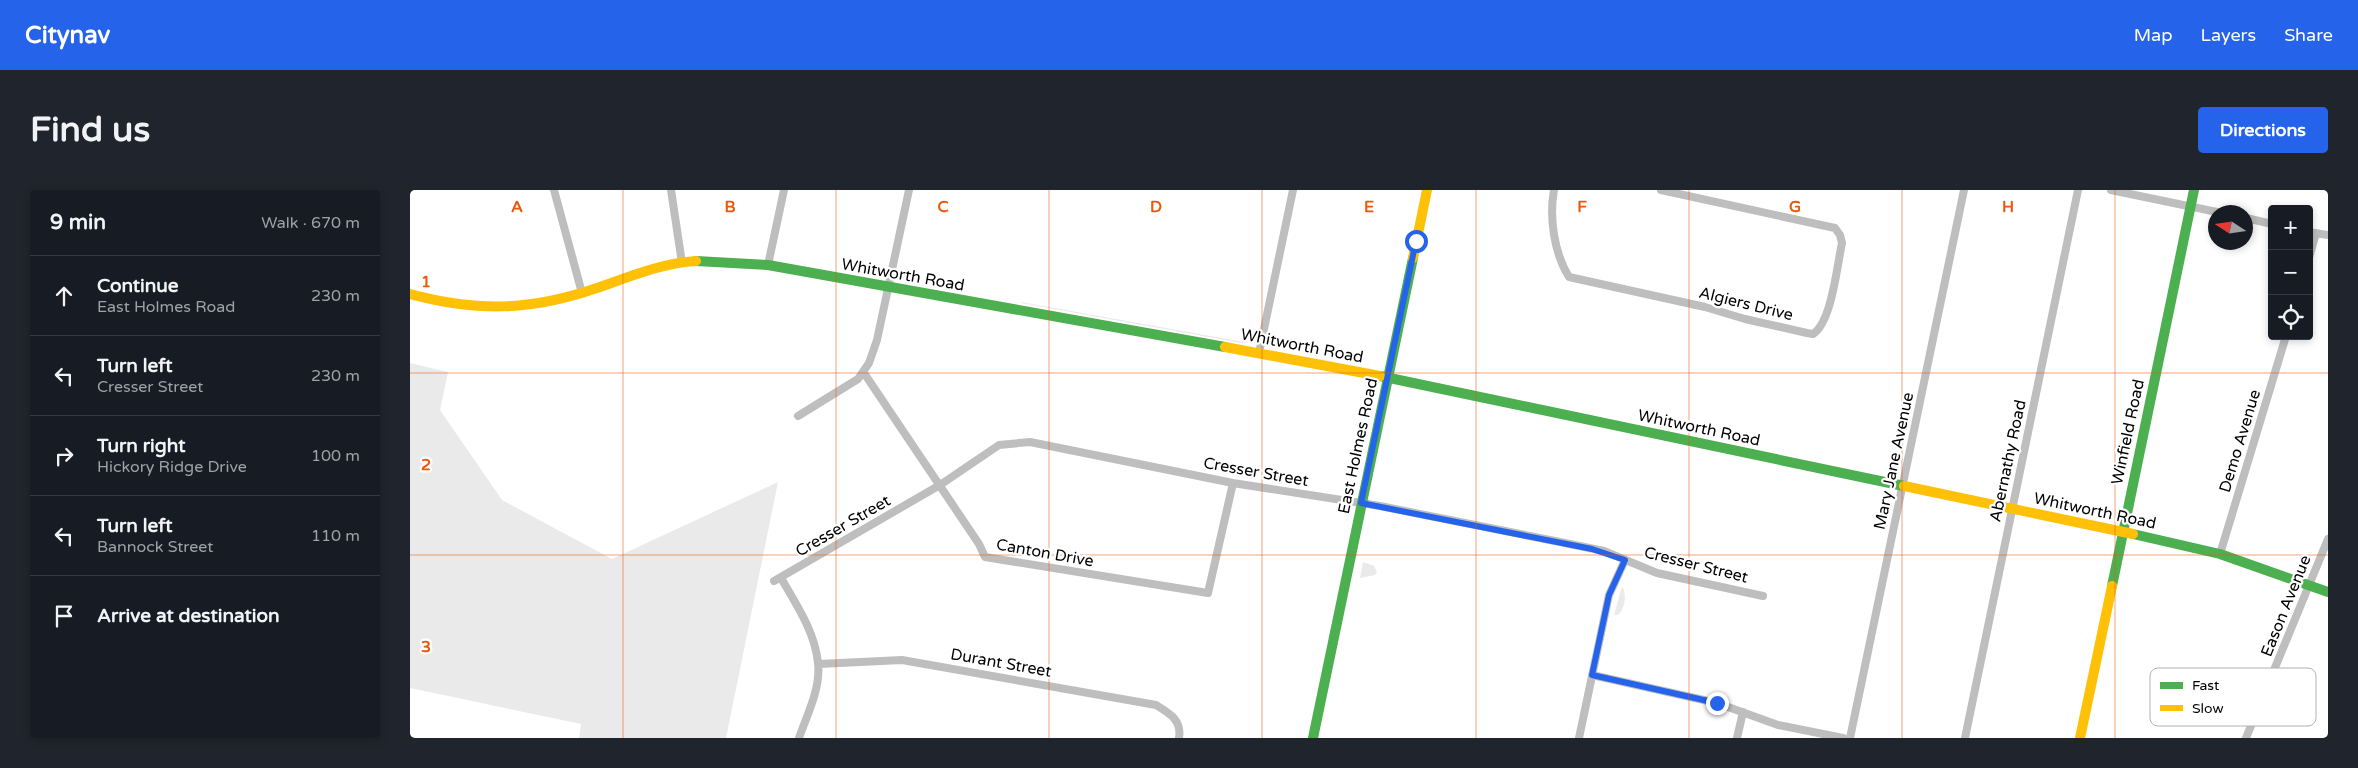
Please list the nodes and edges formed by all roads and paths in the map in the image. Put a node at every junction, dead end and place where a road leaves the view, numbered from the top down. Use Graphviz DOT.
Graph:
graph roads {
  1 [pos="554,190"];
  2 [pos="671,190"];
  3 [pos="784,190"];
  4 [pos="909,190"];
  5 [pos="1293,190"];
  6 [pos="1427,190"];
  7 [pos="1554,190"];
  8 [pos="1661,190"];
  9 [pos="1964,190"];
  10 [pos="2078,190"];
  11 [pos="2111,190"];
  12 [pos="2194,190"];
  13 [pos="2190,207"];
  14 [pos="2208,210"];
  15 [pos="2253,220"];
  16 [pos="2268,223"];
  17 [pos="2313,232"];
  18 [pos="2328,236"];
  19 [pos="682,263"];
  20 [pos="768,265"];
  21 [pos="887,287"];
  22 [pos="582,292"];
  23 [pos="410,294"];
  24 [pos="2285,340"];
  25 [pos="1259,353"];
  26 [pos="864,373"];
  27 [pos="1388,377"];
  28 [pos="798,416"];
  29 [pos="1233,483"];
  30 [pos="940,486"];
  31 [pos="1902,486"];
  32 [pos="1361,503"];
  33 [pos="2012,509"];
  34 [pos="2124,532"];
  35 [pos="2328,539"];
  36 [pos="2220,554"];
  37 [pos="1625,560"];
  38 [pos="2309,585"];
  39 [pos="2328,592"];
  40 [pos="1763,596"];
  41 [pos="818,664"];
  42 [pos="2275,668"];
  43 [pos="1592,675"];
  44 [pos="1743,712"];
  45 [pos="2251,726"];
  46 [pos="799,738"];
  47 [pos="1178,738"];
  48 [pos="1313,738"];
  49 [pos="1579,738"];
  50 [pos="1737,738"];
  51 [pos="1844,738"];
  52 [pos="1850,738"];
  53 [pos="1965,738"];
  54 [pos="2080,738"];
  55 [pos="2246,738"];
  1 -- 22 [label="street"];
  2 -- 19 [label="street"];
  3 -- 20 [label="street"];
  4 -- 21 [label="street"];
  5 -- 25 [label="street"];
  6 -- 27 [label="street, East Holmes Road"];
  7 -- 8 [label="street, Algiers Drive"];
  9 -- 31 [label="street, Mary Jane Avenue"];
  10 -- 33 [label="street, Abernathy Road"];
  11 -- 13 [label="street"];
  12 -- 13 [label="street, Winfield Road"];
  13 -- 14 [label="street"];
  13 -- 34 [label="street, Winfield Road"];
  15 -- 16 [label="street"];
  17 -- 18 [label="street"];
  19 -- 20 [label="street, Whitworth Road"];
  19 -- 22 [label="street, Whitworth Road"];
  20 -- 21 [label="street, Whitworth Road"];
  21 -- 25 [label="street, Whitworth Road"];
  21 -- 26 [label="street"];
  22 -- 23 [label="street, Whitworth Road"];
  24 -- 36 [label="street, Demo Avenue"];
  25 -- 27 [label="street, Whitworth Road"];
  26 -- 28 [label="street"];
  26 -- 30 [label="street, Canton Drive"];
  27 -- 31 [label="street, Whitworth Road"];
  27 -- 32 [label="street, East Holmes Road"];
  29 -- 30 [label="street, Cresser Street"];
  29 -- 30 [label="street, Canton Drive"];
  29 -- 32 [label="street, Cresser Street"];
  30 -- 41 [label="street, Cresser Street"];
  31 -- 33 [label="street, Whitworth Road"];
  31 -- 52 [label="street, Mary Jane Avenue"];
  32 -- 37 [label="street, Cresser Street"];
  32 -- 48 [label="street, East Holmes Road"];
  33 -- 34 [label="street, Whitworth Road"];
  33 -- 53 [label="street, Abernathy Road"];
  34 -- 36 [label="street, Whitworth Road"];
  34 -- 54 [label="street, Winfield Road"];
  35 -- 38 [label="street, Eason Avenue"];
  36 -- 38 [label="street, Whitworth Road"];
  37 -- 40 [label="street, Cresser Street"];
  37 -- 43 [label="street"];
  38 -- 39 [label="street, Whitworth Road"];
  38 -- 42 [label="street, Eason Avenue"];
  41 -- 46 [label="street"];
  41 -- 47 [label="street, Durant Street"];
  43 -- 44 [label="street"];
  43 -- 49 [label="street"];
  44 -- 50 [label="street"];
  44 -- 51 [label="street"];
  45 -- 55 [label="street, Eason Avenue"];
}
